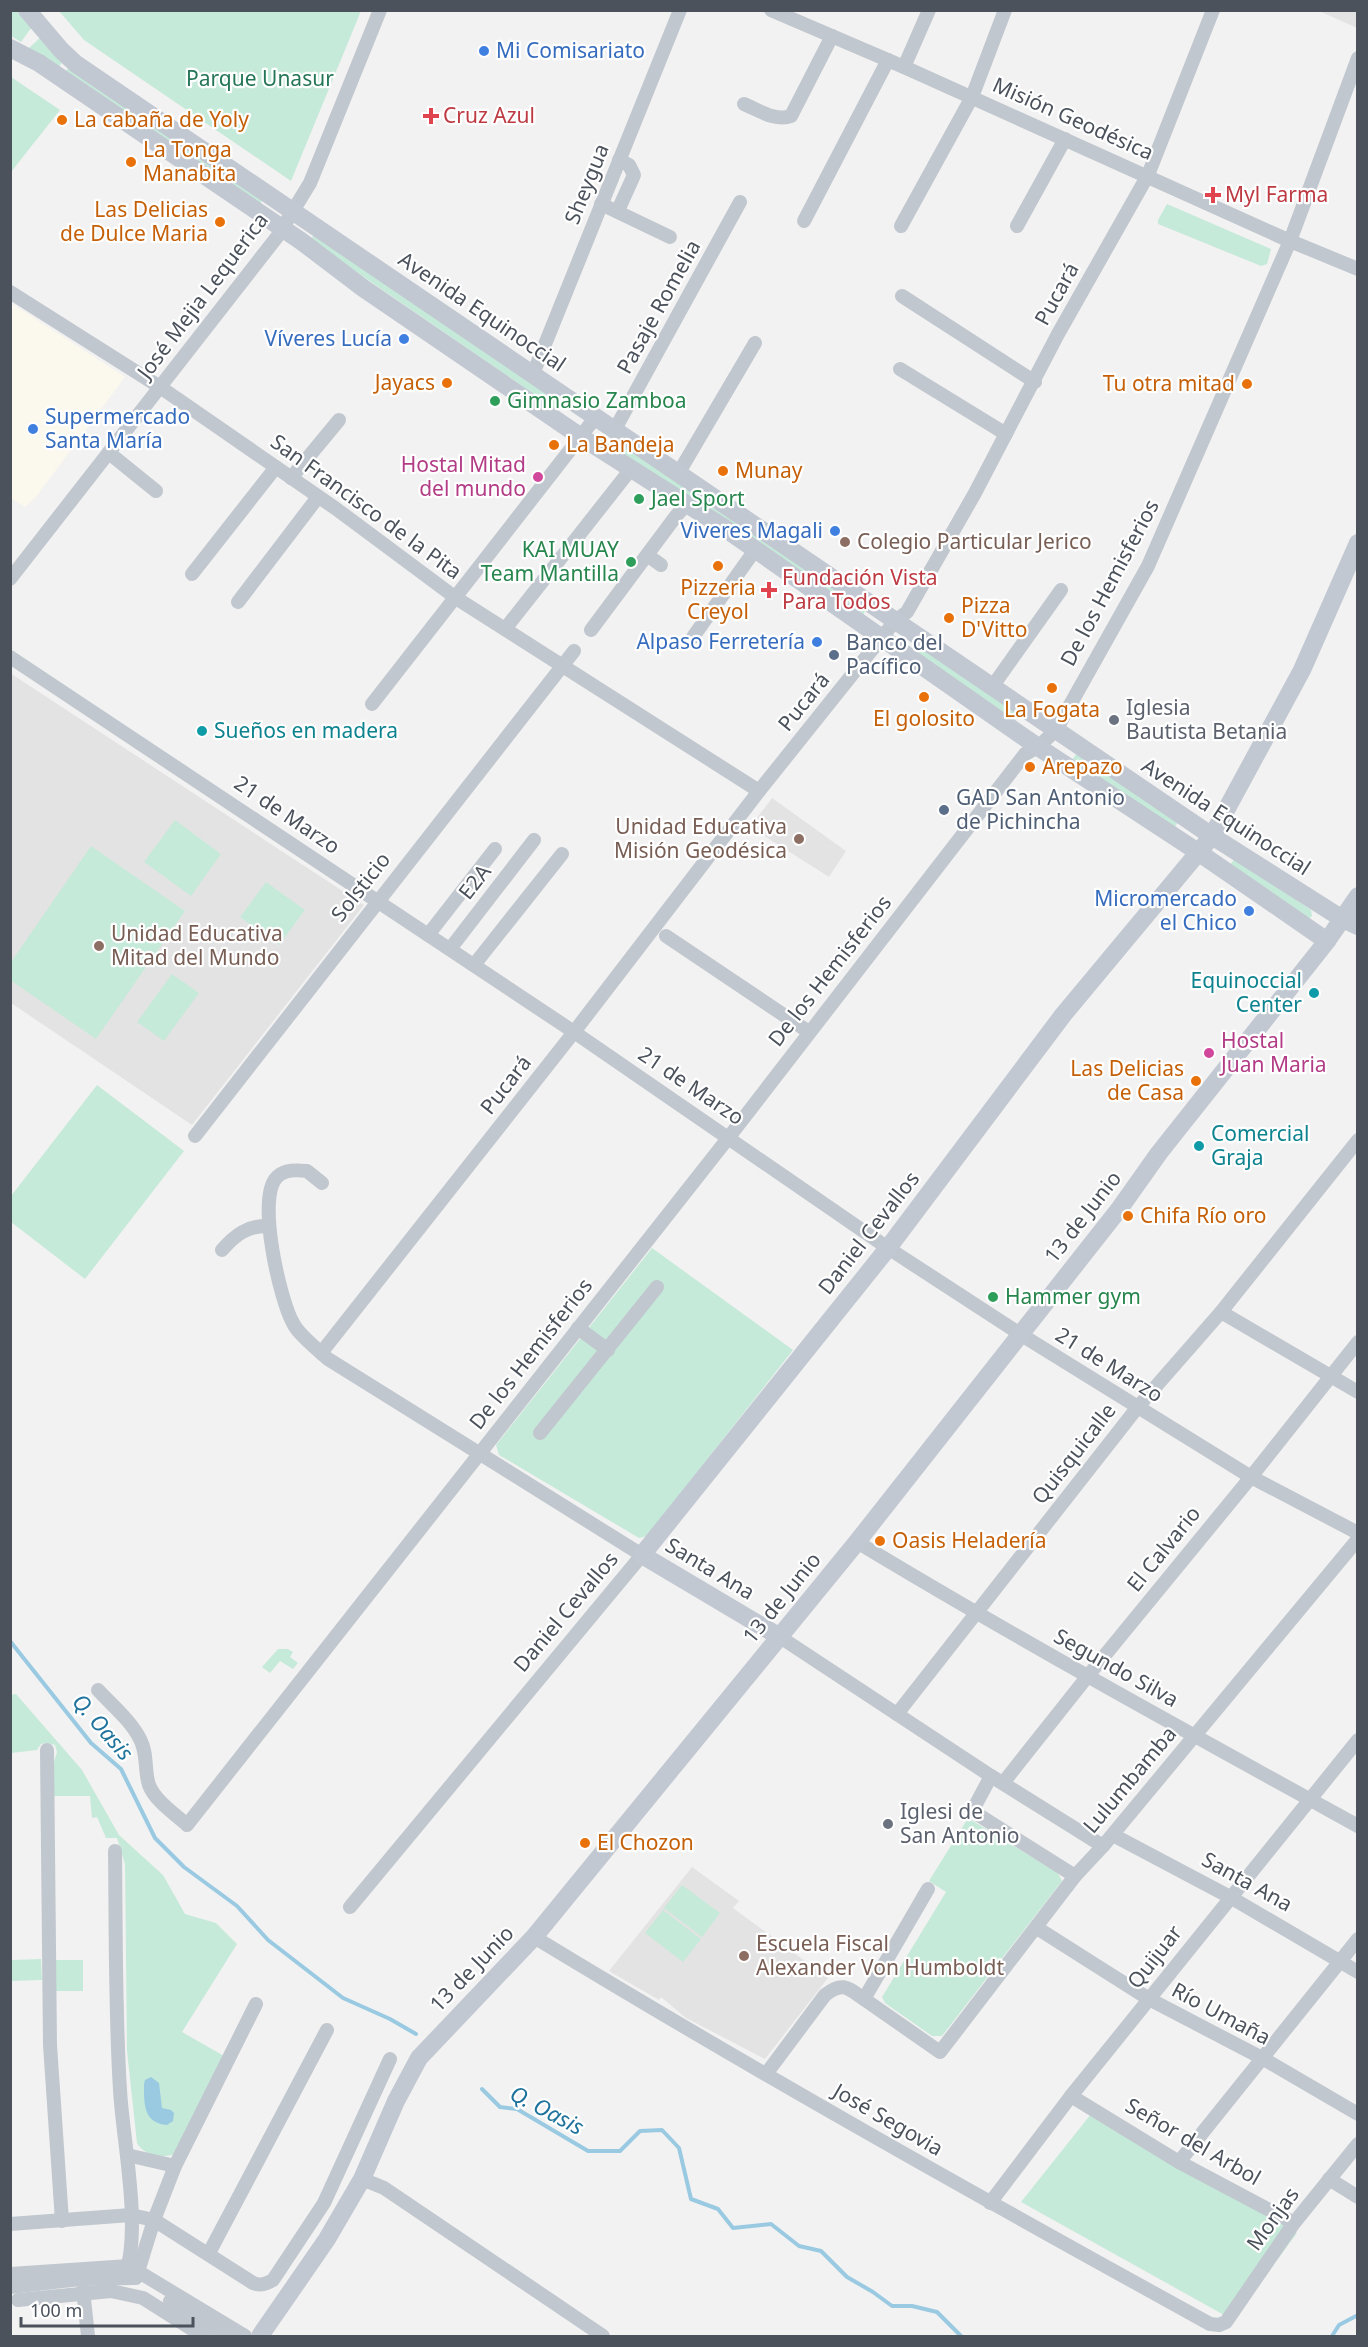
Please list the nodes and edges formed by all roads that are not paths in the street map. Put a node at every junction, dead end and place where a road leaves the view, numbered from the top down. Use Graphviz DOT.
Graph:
graph roads {
  1 [pos="27,10"];
  2 [pos="380,10"];
  3 [pos="680,10"];
  4 [pos="771,10"];
  5 [pos="929,10"];
  6 [pos="1005,10"];
  7 [pos="1212,10"];
  8 [pos="832,36"];
  9 [pos="10,48"];
  10 [pos="1358,58"];
  11 [pos="888,60"];
  12 [pos="904,67"];
  13 [pos="972,97"];
  14 [pos="744,104"];
  15 [pos="1065,139"];
  16 [pos="619,160"];
  17 [pos="1148,175"];
  18 [pos="741,202"];
  19 [pos="601,204"];
  20 [pos="620,206"];
  21 [pos="293,210"];
  22 [pos="804,221"];
  23 [pos="901,226"];
  24 [pos="1017,226"];
  25 [pos="282,228"];
  26 [pos="670,237"];
  27 [pos="1290,241"];
  28 [pos="1358,269"];
  29 [pos="10,292"];
  30 [pos="902,296"];
  31 [pos="755,343"];
  32 [pos="900,369"];
  33 [pos="533,374"];
  34 [pos="1035,382"];
  35 [pos="160,387"];
  36 [pos="595,418"];
  37 [pos="339,420"];
  38 [pos="615,431"];
  39 [pos="1006,434"];
  40 [pos="581,437"];
  41 [pos="109,453"];
  42 [pos="276,467"];
  43 [pos="631,469"];
  44 [pos="678,474"];
  45 [pos="291,478"];
  46 [pos="156,491"];
  47 [pos="318,497"];
  48 [pos="686,505"];
  49 [pos="1358,543"];
  50 [pos="755,550"];
  51 [pos="647,555"];
  52 [pos="661,565"];
  53 [pos="192,574"];
  54 [pos="10,579"];
  55 [pos="1061,590"];
  56 [pos="456,598"];
  57 [pos="238,602"];
  58 [pos="895,621"];
  59 [pos="505,629"];
  60 [pos="591,630"];
  61 [pos="693,637"];
  62 [pos="882,639"];
  63 [pos="574,651"];
  64 [pos="10,657"];
  65 [pos="563,666"];
  66 [pos="992,687"];
  67 [pos="372,704"];
  68 [pos="1056,730"];
  69 [pos="1038,747"];
  70 [pos="759,791"];
  71 [pos="1212,836"];
  72 [pos="534,840"];
  73 [pos="495,849"];
  74 [pos="1198,852"];
  75 [pos="562,854"];
  76 [pos="1358,896"];
  77 [pos="377,900"];
  78 [pos="1349,922"];
  79 [pos="428,934"];
  80 [pos="666,936"];
  81 [pos="1327,941"];
  82 [pos="450,949"];
  83 [pos="474,965"];
  84 [pos="574,1032"];
  85 [pos="809,1032"];
  86 [pos="195,1136"];
  87 [pos="729,1137"];
  88 [pos="1358,1140"];
  89 [pos="322,1183"];
  90 [pos="269,1226"];
  91 [pos="888,1248"];
  92 [pos="222,1250"];
  93 [pos="657,1287"];
  94 [pos="1221,1312"];
  95 [pos="578,1328"];
  96 [pos="1020,1334"];
  97 [pos="1358,1342"];
  98 [pos="608,1350"];
  99 [pos="321,1353"];
  100 [pos="1330,1375"];
  101 [pos="1358,1392"];
  102 [pos="1137,1408"];
  103 [pos="540,1433"];
  104 [pos="480,1452"];
  105 [pos="1251,1477"];
  106 [pos="1358,1533"];
  107 [pos="1358,1539"];
  108 [pos="857,1542"];
  109 [pos="642,1555"];
  110 [pos="976,1614"];
  111 [pos="780,1637"];
  112 [pos="1087,1677"];
  113 [pos="98,1690"];
  114 [pos="897,1714"];
  115 [pos="1195,1736"];
  116 [pos="1358,1740"];
  117 [pos="47,1750"];
  118 [pos="997,1779"];
  119 [pos="1310,1800"];
  120 [pos="1358,1826"];
  121 [pos="1113,1835"];
  122 [pos="1103,1846"];
  123 [pos="115,1851"];
  124 [pos="1075,1876"];
  125 [pos="928,1889"];
  126 [pos="1230,1897"];
  127 [pos="350,1907"];
  128 [pos="1037,1928"];
  129 [pos="534,1937"];
  130 [pos="1358,1939"];
  131 [pos="1340,1962"];
  132 [pos="1358,1972"];
  133 [pos="864,1999"];
  134 [pos="1149,1999"];
  135 [pos="256,2004"];
  136 [pos="327,2030"];
  137 [pos="1262,2058"];
  138 [pos="390,2059"];
  139 [pos="766,2073"];
  140 [pos="1071,2096"];
  141 [pos="1358,2115"];
  142 [pos="1358,2144"];
  143 [pos="127,2155"];
  144 [pos="1179,2162"];
  145 [pos="175,2166"];
  146 [pos="362,2179"];
  147 [pos="1329,2179"];
  148 [pos="1358,2197"];
  149 [pos="990,2203"];
  150 [pos="131,2215"];
  151 [pos="154,2220"];
  152 [pos="62,2221"];
  153 [pos="1294,2223"];
  154 [pos="10,2224"];
  155 [pos="209,2253"];
  156 [pos="132,2273"];
  157 [pos="10,2274"];
  158 [pos="10,2287"];
  159 [pos="82,2287"];
  160 [pos="18,2300"];
  161 [pos="1226,2322"];
  162 [pos="88,2337"];
  163 [pos="203,2337"];
  164 [pos="225,2337"];
  165 [pos="245,2337"];
  166 [pos="260,2337"];
  167 [pos="603,2337"];
  1 -- 21 [label="main road, Avenida Equinoccial"];
  2 -- 21 [label="street, José Mejia Lequerica"];
  3 -- 16 [label="street, Sheygua"];
  4 -- 8 [label="street, Misión Geodésica"];
  5 -- 12 [label="street"];
  6 -- 13 [label="street"];
  7 -- 17 [label="street, Pucará"];
  8 -- 11 [label="street, Misión Geodésica"];
  8 -- 14 [label="street"];
  9 -- 25 [label="main road, Avenida Equinoccial"];
  10 -- 27 [label="street, De los Hemisferios"];
  11 -- 12 [label="street, Misión Geodésica"];
  11 -- 22 [label="street"];
  12 -- 13 [label="street, Misión Geodésica"];
  13 -- 15 [label="street, Misión Geodésica"];
  13 -- 23 [label="street"];
  15 -- 17 [label="street, Misión Geodésica"];
  15 -- 24 [label="street"];
  16 -- 19 [label="street, Sheygua"];
  16 -- 20 [label="street"];
  17 -- 27 [label="street, Misión Geodésica"];
  17 -- 34 [label="street, Pucará"];
  18 -- 38 [label="street, Pasaje Romelia"];
  19 -- 26 [label="street"];
  19 -- 33 [label="street, Sheygua"];
  21 -- 25 [label="street, José Mejia Lequerica"];
  21 -- 33 [label="main road, Avenida Equinoccial"];
  25 -- 35 [label="street, José Mejia Lequerica"];
  25 -- 40 [label="main road, Avenida Equinoccial"];
  27 -- 28 [label="street, Misión Geodésica"];
  27 -- 68 [label="street, De los Hemisferios"];
  29 -- 35 [label="street, San Francisco de la Pita"];
  30 -- 34 [label="street"];
  31 -- 44 [label="street"];
  32 -- 39 [label="street"];
  33 -- 36 [label="main road, Avenida Equinoccial"];
  34 -- 39 [label="street, Pucará"];
  35 -- 41 [label="street, José Mejia Lequerica"];
  35 -- 42 [label="street, San Francisco de la Pita"];
  36 -- 38 [label="main road, Avenida Equinoccial"];
  36 -- 40 [label="street"];
  37 -- 45 [label="street"];
  38 -- 44 [label="main road, Avenida Equinoccial"];
  39 -- 58 [label="street, Pucará"];
  40 -- 43 [label="main road, Avenida Equinoccial"];
  40 -- 56 [label="street"];
  41 -- 46 [label="street"];
  41 -- 54 [label="street, José Mejia Lequerica"];
  42 -- 45 [label="street, San Francisco de la Pita"];
  42 -- 53 [label="street"];
  43 -- 48 [label="main road, Avenida Equinoccial"];
  43 -- 59 [label="street"];
  44 -- 58 [label="main road, Avenida Equinoccial"];
  45 -- 47 [label="street, San Francisco de la Pita"];
  47 -- 56 [label="street, San Francisco de la Pita"];
  47 -- 57 [label="street"];
  48 -- 50 [label="main road, Avenida Equinoccial"];
  48 -- 51 [label="street"];
  49 -- 71 [label="main road, Daniel Cevallos"];
  50 -- 61 [label="street"];
  50 -- 62 [label="main road, Avenida Equinoccial"];
  51 -- 52 [label="street"];
  51 -- 60 [label="street"];
  55 -- 66 [label="street"];
  56 -- 59 [label="street, San Francisco de la Pita"];
  56 -- 67 [label="street"];
  58 -- 62 [label="street, Pucará"];
  58 -- 66 [label="main road, Avenida Equinoccial"];
  59 -- 65 [label="street, San Francisco de la Pita"];
  62 -- 69 [label="main road, Avenida Equinoccial"];
  62 -- 70 [label="street, Pucará"];
  63 -- 65 [label="street, Solsticio"];
  64 -- 77 [label="street, 21 de Marzo"];
  65 -- 70 [label="street, San Francisco de la Pita"];
  65 -- 77 [label="street, Solsticio"];
  66 -- 68 [label="main road, Avenida Equinoccial"];
  68 -- 69 [label="street, De los Hemisferios"];
  68 -- 71 [label="main road, Avenida Equinoccial"];
  69 -- 74 [label="main road, Avenida Equinoccial"];
  69 -- 85 [label="street, De los Hemisferios"];
  70 -- 84 [label="street, Pucará"];
  71 -- 74 [label="main road, Daniel Cevallos"];
  71 -- 78 [label="main road, Avenida Equinoccial"];
  72 -- 82 [label="street, E2A"];
  73 -- 79 [label="street"];
  74 -- 81 [label="main road, Avenida Equinoccial"];
  74 -- 91 [label="main road, Daniel Cevallos"];
  75 -- 83 [label="street"];
  76 -- 78 [label="main road, 13 de Junio"];
  77 -- 79 [label="street, 21 de Marzo"];
  77 -- 86 [label="street, Solsticio"];
  78 -- 81 [label="main road, 13 de Junio"];
  79 -- 82 [label="street, 21 de Marzo"];
  80 -- 85 [label="street"];
  81 -- 96 [label="main road, 13 de Junio"];
  82 -- 83 [label="street, 21 de Marzo"];
  83 -- 84 [label="street, 21 de Marzo"];
  84 -- 87 [label="street, 21 de Marzo"];
  84 -- 99 [label="street, Pucará"];
  85 -- 87 [label="street, De los Hemisferios"];
  87 -- 91 [label="street, 21 de Marzo"];
  87 -- 95 [label="street, De los Hemisferios"];
  88 -- 94 [label="street, Quisquicalle"];
  89 -- 90 [label="street, Santa Ana"];
  90 -- 92 [label="street"];
  90 -- 99 [label="street, Santa Ana"];
  91 -- 96 [label="street, 21 de Marzo"];
  91 -- 109 [label="main road, Daniel Cevallos"];
  93 -- 98 [label="street"];
  94 -- 100 [label="street"];
  94 -- 102 [label="street, Quisquicalle"];
  95 -- 98 [label="street"];
  95 -- 104 [label="street, De los Hemisferios"];
  96 -- 102 [label="street, 21 de Marzo"];
  96 -- 108 [label="main road, 13 de Junio"];
  97 -- 100 [label="street, El Calvario"];
  98 -- 103 [label="street"];
  99 -- 104 [label="street, Santa Ana"];
  100 -- 101 [label="street"];
  100 -- 105 [label="street, El Calvario"];
  102 -- 105 [label="street, 21 de Marzo"];
  102 -- 110 [label="street, Quisquicalle"];
  104 -- 109 [label="street, Santa Ana"];
  104 -- 113 [label="street, De los Hemisferios"];
  105 -- 106 [label="street, 21 de Marzo"];
  105 -- 112 [label="street, El Calvario"];
  107 -- 115 [label="street, Lulumbamba"];
  108 -- 110 [label="street, Segundo Silva"];
  108 -- 111 [label="main road, 13 de Junio"];
  109 -- 111 [label="main road, Santa Ana"];
  109 -- 127 [label="street, Daniel Cevallos"];
  110 -- 112 [label="street, Segundo Silva"];
  110 -- 114 [label="street, Quisquicalle"];
  111 -- 114 [label="street, Santa Ana"];
  111 -- 129 [label="main road, 13 de Junio"];
  112 -- 115 [label="street, Segundo Silva"];
  112 -- 118 [label="street, El Calvario"];
  114 -- 118 [label="street, Santa Ana"];
  115 -- 119 [label="street, Segundo Silva"];
  115 -- 121 [label="street, Lulumbamba"];
  116 -- 119 [label="street, Quijuar"];
  117 -- 152 [label="street"];
  118 -- 122 [label="street, Santa Ana"];
  118 -- 124 [label="street, El Calvario"];
  119 -- 120 [label="street, Segundo Silva"];
  119 -- 126 [label="street, Quijuar"];
  121 -- 122 [label="street, Lulumbamba"];
  121 -- 126 [label="street, Santa Ana"];
  122 -- 124 [label="street, Lulumbamba"];
  123 -- 143 [label="street"];
  124 -- 128 [label="street, Lulumbamba"];
  125 -- 133 [label="street"];
  126 -- 131 [label="street, Santa Ana"];
  126 -- 134 [label="street, Quijuar"];
  128 -- 133 [label="street, Lulumbamba"];
  128 -- 134 [label="street, Río Umaña"];
  129 -- 139 [label="street, José Segovia"];
  129 -- 146 [label="main road, 13 de Junio"];
  130 -- 131 [label="street"];
  131 -- 132 [label="street, Santa Ana"];
  131 -- 137 [label="street"];
  133 -- 139 [label="street"];
  134 -- 137 [label="street, Río Umaña"];
  134 -- 140 [label="street, Quijuar"];
  135 -- 145 [label="street"];
  136 -- 155 [label="street"];
  137 -- 141 [label="street, Río Umaña"];
  137 -- 144 [label="street"];
  138 -- 155 [label="street"];
  139 -- 149 [label="street, José Segovia"];
  140 -- 144 [label="street, Señor del Arbol"];
  140 -- 149 [label="street, Quijuar"];
  142 -- 147 [label="street, Monjas"];
  143 -- 145 [label="street"];
  143 -- 150 [label="street"];
  144 -- 153 [label="street, Señor del Arbol"];
  145 -- 151 [label="street"];
  146 -- 166 [label="main road, 13 de Junio"];
  146 -- 167 [label="street"];
  147 -- 148 [label="street"];
  147 -- 153 [label="street, Monjas"];
  149 -- 161 [label="street, José Segovia"];
  150 -- 151 [label="street"];
  150 -- 152 [label="street"];
  150 -- 156 [label="street"];
  151 -- 155 [label="street"];
  151 -- 156 [label="street"];
  152 -- 154 [label="street"];
  153 -- 161 [label="street, Monjas"];
  156 -- 157 [label="street"];
  156 -- 159 [label="street"];
  156 -- 164 [label="street"];
  156 -- 165 [label="street"];
  158 -- 159 [label="street"];
  159 -- 160 [label="street"];
  159 -- 162 [label="street"];
  159 -- 163 [label="street"];
}
